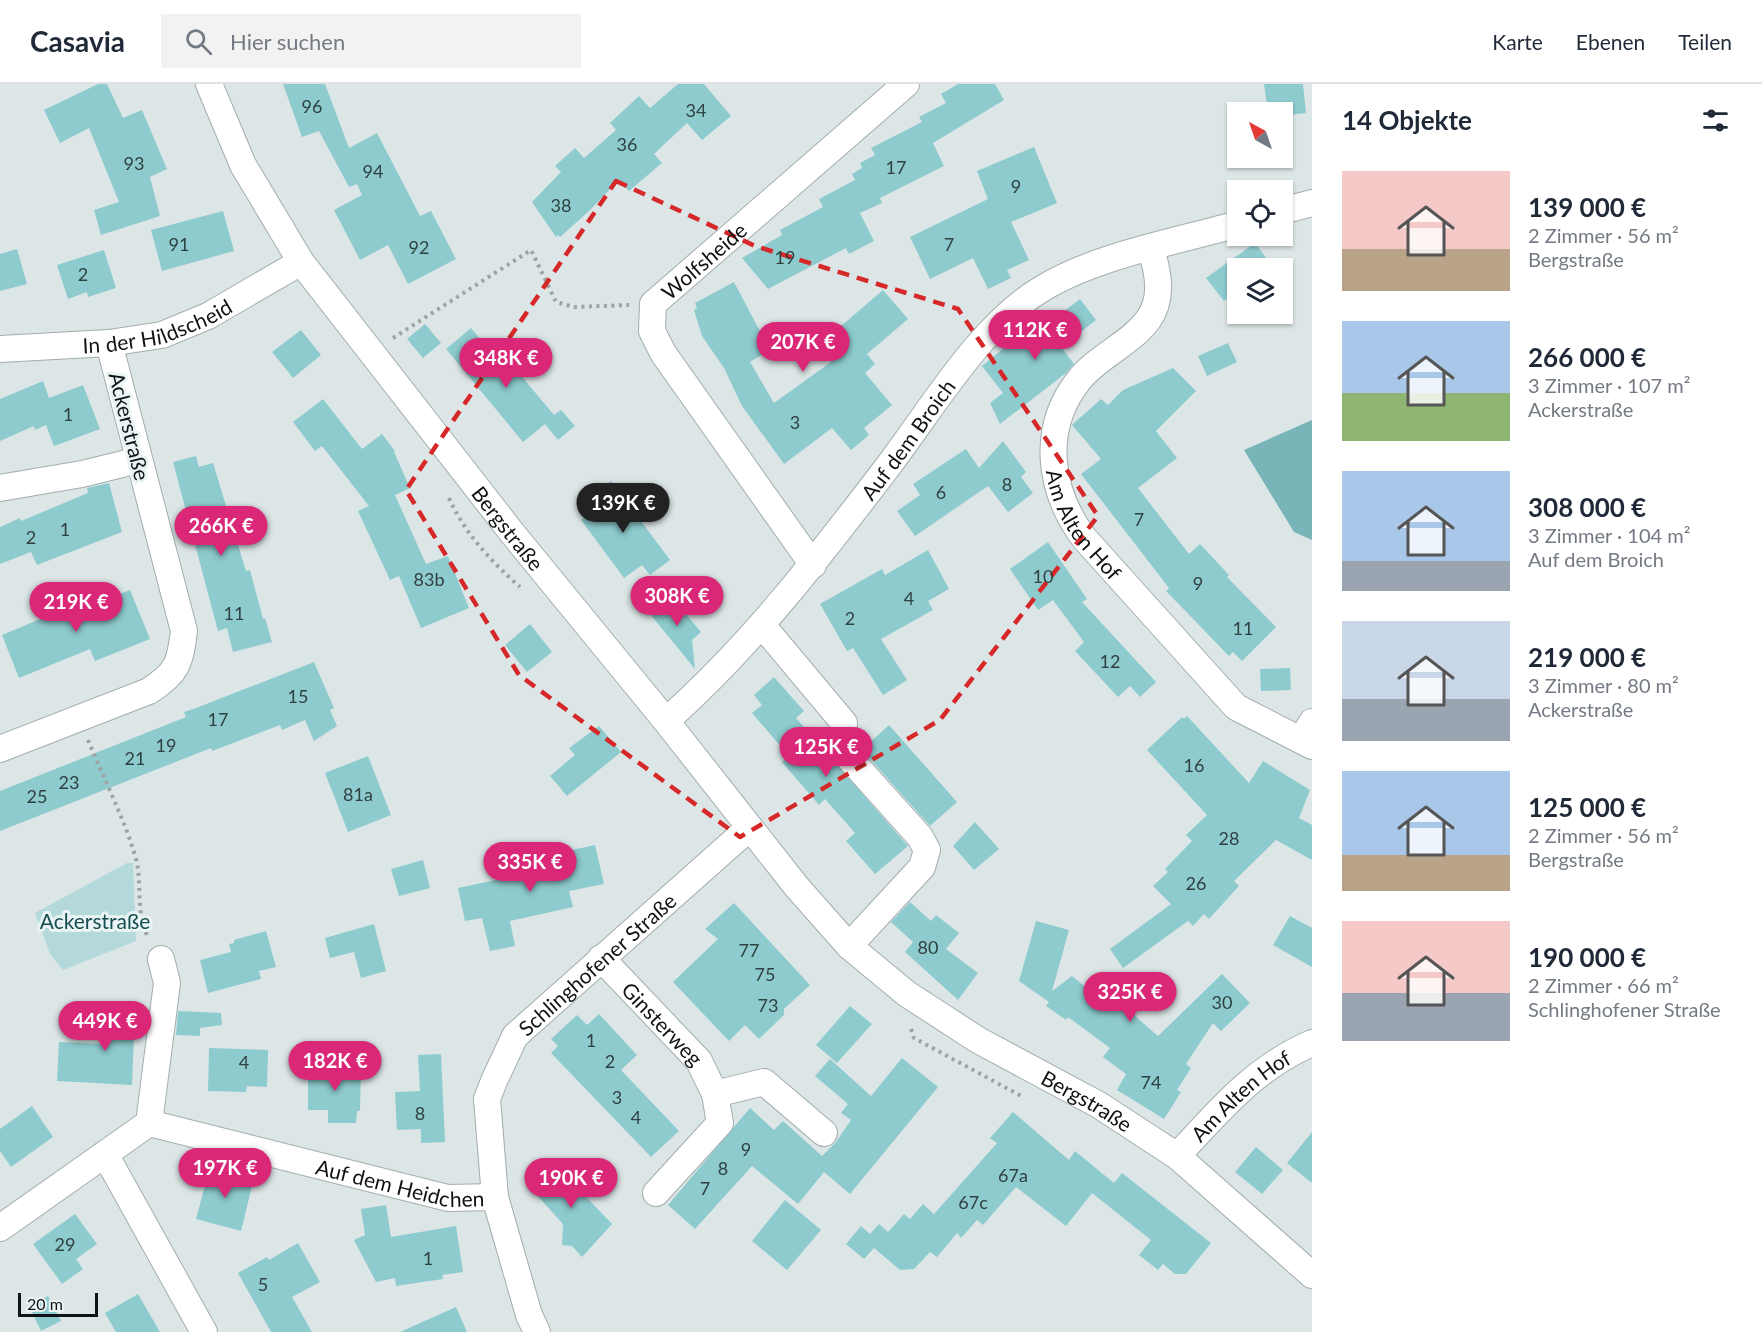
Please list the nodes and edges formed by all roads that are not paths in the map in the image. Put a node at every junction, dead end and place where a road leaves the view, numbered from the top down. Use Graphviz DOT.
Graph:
graph roads {
  1 [pos="209,84"];
  2 [pos="906,84"];
  3 [pos="1312,203"];
  4 [pos="1293,208"];
  5 [pos="1227,227"];
  6 [pos="1151,249"];
  7 [pos="301,262"];
  8 [pos="109,343"];
  9 [pos="0,349"];
  10 [pos="139,460"];
  11 [pos="0,488"];
  12 [pos="813,565"];
  13 [pos="762,625"];
  14 [pos="666,721"];
  15 [pos="1308,736"];
  16 [pos="0,749"];
  17 [pos="749,828"];
  18 [pos="849,946"];
  19 [pos="161,958"];
  20 [pos="601,958"];
  21 [pos="1312,1043"];
  22 [pos="715,1094"];
  23 [pos="149,1123"];
  24 [pos="824,1133"];
  25 [pos="105,1154"];
  26 [pos="1177,1156"];
  27 [pos="656,1193"];
  28 [pos="495,1197"];
  29 [pos="0,1228"];
  30 [pos="1312,1275"];
  31 [pos="204,1332"];
  32 [pos="537,1332"];
  1 -- 7 [label="street, Bergstraße"];
  2 -- 12 [label="street, Wolfsheide"];
  3 -- 4 [label="street"];
  5 -- 6 [label="street, Auf dem Broich"];
  6 -- 12 [label="street, Auf dem Broich"];
  6 -- 15 [label="street, Am Alten Hof"];
  7 -- 8 [label="street, In der Hildscheid"];
  7 -- 14 [label="street, Bergstraße"];
  8 -- 9 [label="street, In der Hildscheid"];
  8 -- 10 [label="street, Ackerstraße"];
  10 -- 11 [label="street"];
  10 -- 16 [label="street, Ackerstraße"];
  12 -- 13 [label="street, Auf dem Broich"];
  13 -- 14 [label="street, Auf dem Broich"];
  13 -- 18 [label="street"];
  14 -- 17 [label="street, Bergstraße"];
  17 -- 18 [label="street, Bergstraße"];
  17 -- 20 [label="street, Schlinghofener Straße"];
  18 -- 26 [label="street, Bergstraße"];
  19 -- 23 [label="street"];
  20 -- 22 [label="street, Ginsterweg"];
  20 -- 28 [label="street, Schlinghofener Straße"];
  21 -- 26 [label="street, Am Alten Hof"];
  22 -- 24 [label="street"];
  22 -- 27 [label="street, Ginsterweg"];
  23 -- 25 [label="street"];
  23 -- 28 [label="street, Auf dem Heidchen"];
  25 -- 29 [label="street"];
  25 -- 31 [label="street"];
  26 -- 30 [label="street, Bergstraße"];
  28 -- 32 [label="street, Schlinghofener Straße"];
}
